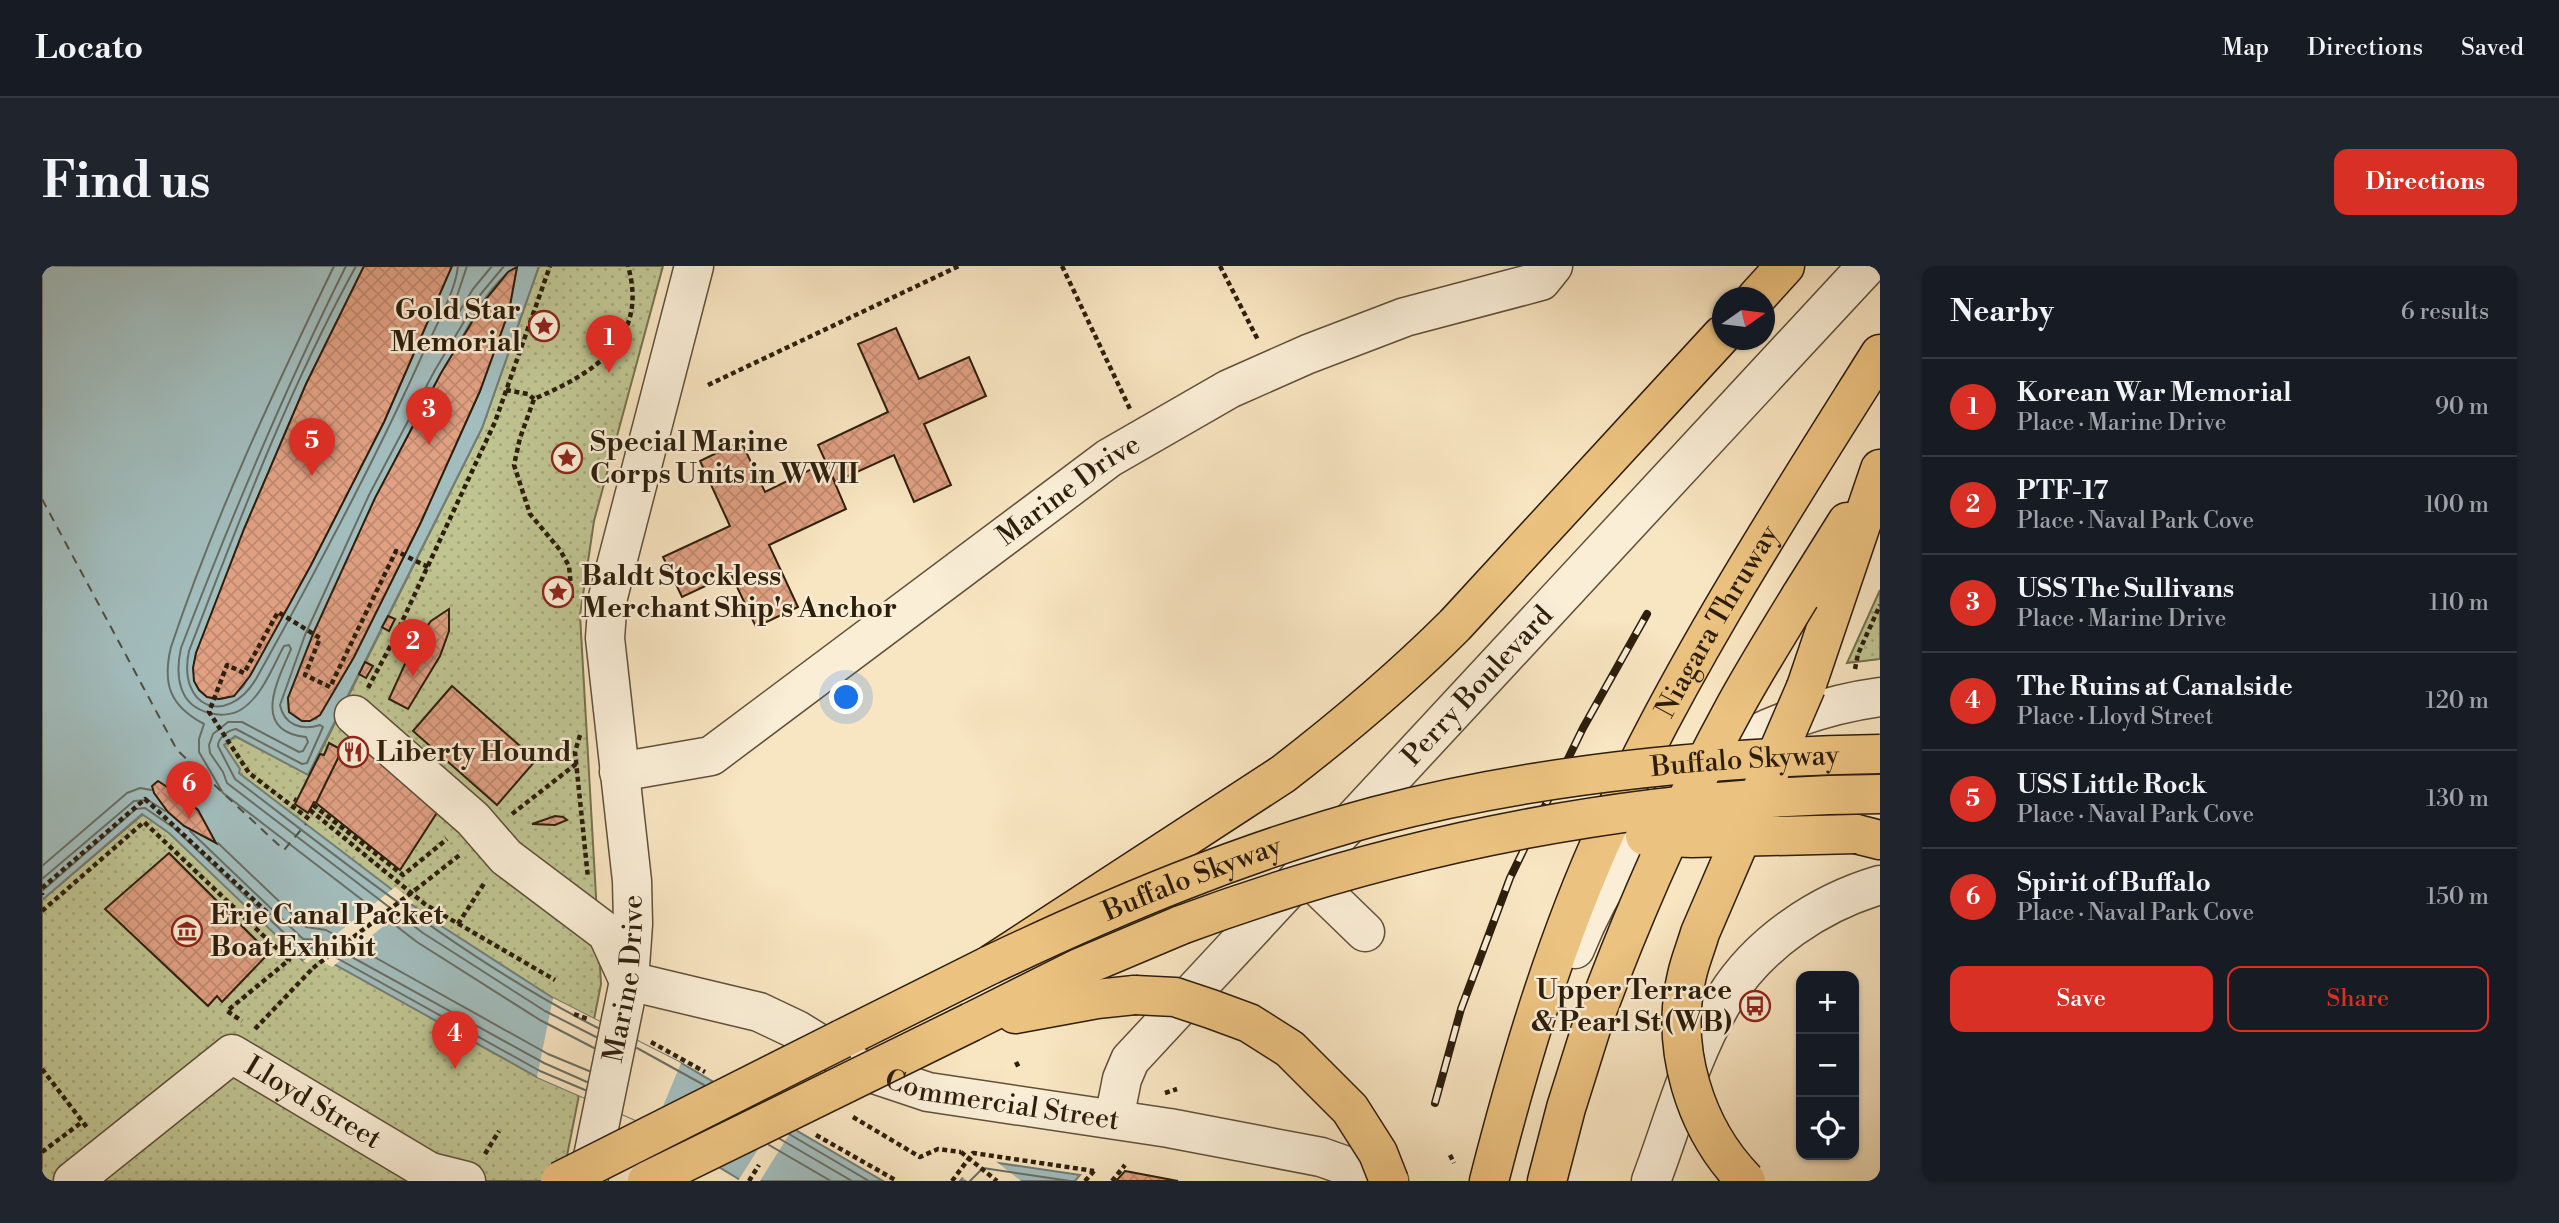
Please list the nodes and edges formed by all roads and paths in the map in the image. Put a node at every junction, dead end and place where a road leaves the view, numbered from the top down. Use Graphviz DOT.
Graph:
graph roads {
  1 [pos="550,266"];
  2 [pos="628,266"];
  3 [pos="694,266"];
  4 [pos="959,266"];
  5 [pos="1062,266"];
  6 [pos="1220,266"];
  7 [pos="1553,266"];
  8 [pos="1785,266"];
  9 [pos="1867,266"];
  10 [pos="1766,287"];
  11 [pos="1712,347"];
  12 [pos="1880,354"];
  13 [pos="1273,369"];
  14 [pos="708,385"];
  15 [pos="506,390"];
  16 [pos="534,398"];
  17 [pos="1144,438"];
  18 [pos="1880,469"];
  19 [pos="428,567"];
  20 [pos="1880,605"];
  21 [pos="573,607"];
  22 [pos="1855,666"];
  23 [pos="1880,697"];
  24 [pos="354,715"];
  25 [pos="582,729"];
  26 [pos="1880,754"];
  27 [pos="619,772"];
  28 [pos="1880,794"];
  29 [pos="313,804"];
  30 [pos="473,819"];
  31 [pos="1510,831"];
  32 [pos="1872,836"];
  33 [pos="1304,873"];
  34 [pos="486,881"];
  35 [pos="1880,885"];
  36 [pos="415,890"];
  37 [pos="42,892"];
  38 [pos="42,911"];
  39 [pos="270,915"];
  40 [pos="594,923"];
  41 [pos="458,924"];
  42 [pos="1365,932"];
  43 [pos="990,965"];
  44 [pos="555,980"];
  45 [pos="629,981"];
  46 [pos="574,1014"];
  47 [pos="592,1021"];
  48 [pos="971,1022"];
  49 [pos="1016,1062"];
  50 [pos="1019,1068"];
  51 [pos="42,1069"];
  52 [pos="1177,1089"];
  53 [pos="1164,1093"];
  54 [pos="852,1117"];
  55 [pos="1114,1119"];
  56 [pos="82,1122"];
  57 [pos="499,1131"];
  58 [pos="92,1136"];
  59 [pos="42,1152"];
  60 [pos="1450,1155"];
  61 [pos="1454,1163"];
  62 [pos="1125,1165"];
  63 [pos="590,1171"];
  64 [pos="454,1173"];
  65 [pos="73,1181"];
  66 [pos="552,1181"];
  67 [pos="559,1181"];
  68 [pos="647,1181"];
  69 [pos="952,1181"];
  70 [pos="997,1181"];
  71 [pos="1085,1181"];
  72 [pos="1112,1181"];
  73 [pos="1389,1181"];
  74 [pos="1489,1181"];
  75 [pos="1499,1181"];
  76 [pos="1546,1181"];
  77 [pos="1651,1181"];
  78 [pos="1746,1181"];
  1 -- 15 [label="path"];
  2 -- 16 [label="path"];
  3 -- 27 [label="street, Marine Drive"];
  4 -- 14 [label="path"];
  5 -- 17 [label="path"];
  6 -- 13 [label="path"];
  7 -- 13 [label="street, Marine Drive"];
  8 -- 10 [label="highway"];
  9 -- 33 [label="street, Perry Boulevard"];
  11 -- 43 [label="highway, bridge"];
  12 -- 74 [label="highway, Niagara Thruway, bridge"];
  13 -- 17 [label="street, Marine Drive"];
  15 -- 16 [label="path"];
  15 -- 19 [label="path"];
  16 -- 21 [label="path"];
  17 -- 27 [label="street, Marine Drive"];
  18 -- 76 [label="highway, Niagara Thruway, bridge"];
  18 -- 78 [label="highway, bridge"];
  19 -- 24 [label="path"];
  19 -- 41 [label="path"];
  20 -- 22 [label="path"];
  23 -- 75 [label="street"];
  24 -- 30 [label="street"];
  25 -- 40 [label="path"];
  26 -- 43 [label="highway, Buffalo Skyway, bridge"];
  27 -- 45 [label="street, Marine Drive"];
  28 -- 31 [label="highway, Buffalo Skyway, bridge"];
  29 -- 30 [label="path"];
  30 -- 40 [label="street"];
  31 -- 32 [label="highway, bridge"];
  31 -- 48 [label="highway, Buffalo Skyway, bridge"];
  33 -- 42 [label="street"];
  33 -- 55 [label="street, Perry Boulevard"];
  34 -- 41 [label="path"];
  35 -- 77 [label="street"];
  36 -- 38 [label="path, bridge"];
  37 -- 39 [label="path"];
  40 -- 45 [label="street"];
  41 -- 44 [label="path"];
  43 -- 67 [label="highway, Buffalo Skyway, bridge"];
  45 -- 55 [label="street, Commercial Street"];
  45 -- 63 [label="street, Marine Drive"];
  46 -- 47 [label="path"];
  48 -- 68 [label="highway, Buffalo Skyway, bridge"];
  48 -- 73 [label="highway, bridge"];
  49 -- 50 [label="path"];
  51 -- 56 [label="path"];
  52 -- 53 [label="path"];
  54 -- 70 [label="path, bridge"];
  55 -- 73 [label="street, Commercial Street"];
  56 -- 58 [label="path"];
  56 -- 59 [label="path"];
  57 -- 64 [label="path"];
  60 -- 61 [label="path"];
  62 -- 72 [label="path"];
  63 -- 66 [label="street"];
  64 -- 65 [label="street, Lloyd Street"];
  69 -- 71 [label="path"];
}
